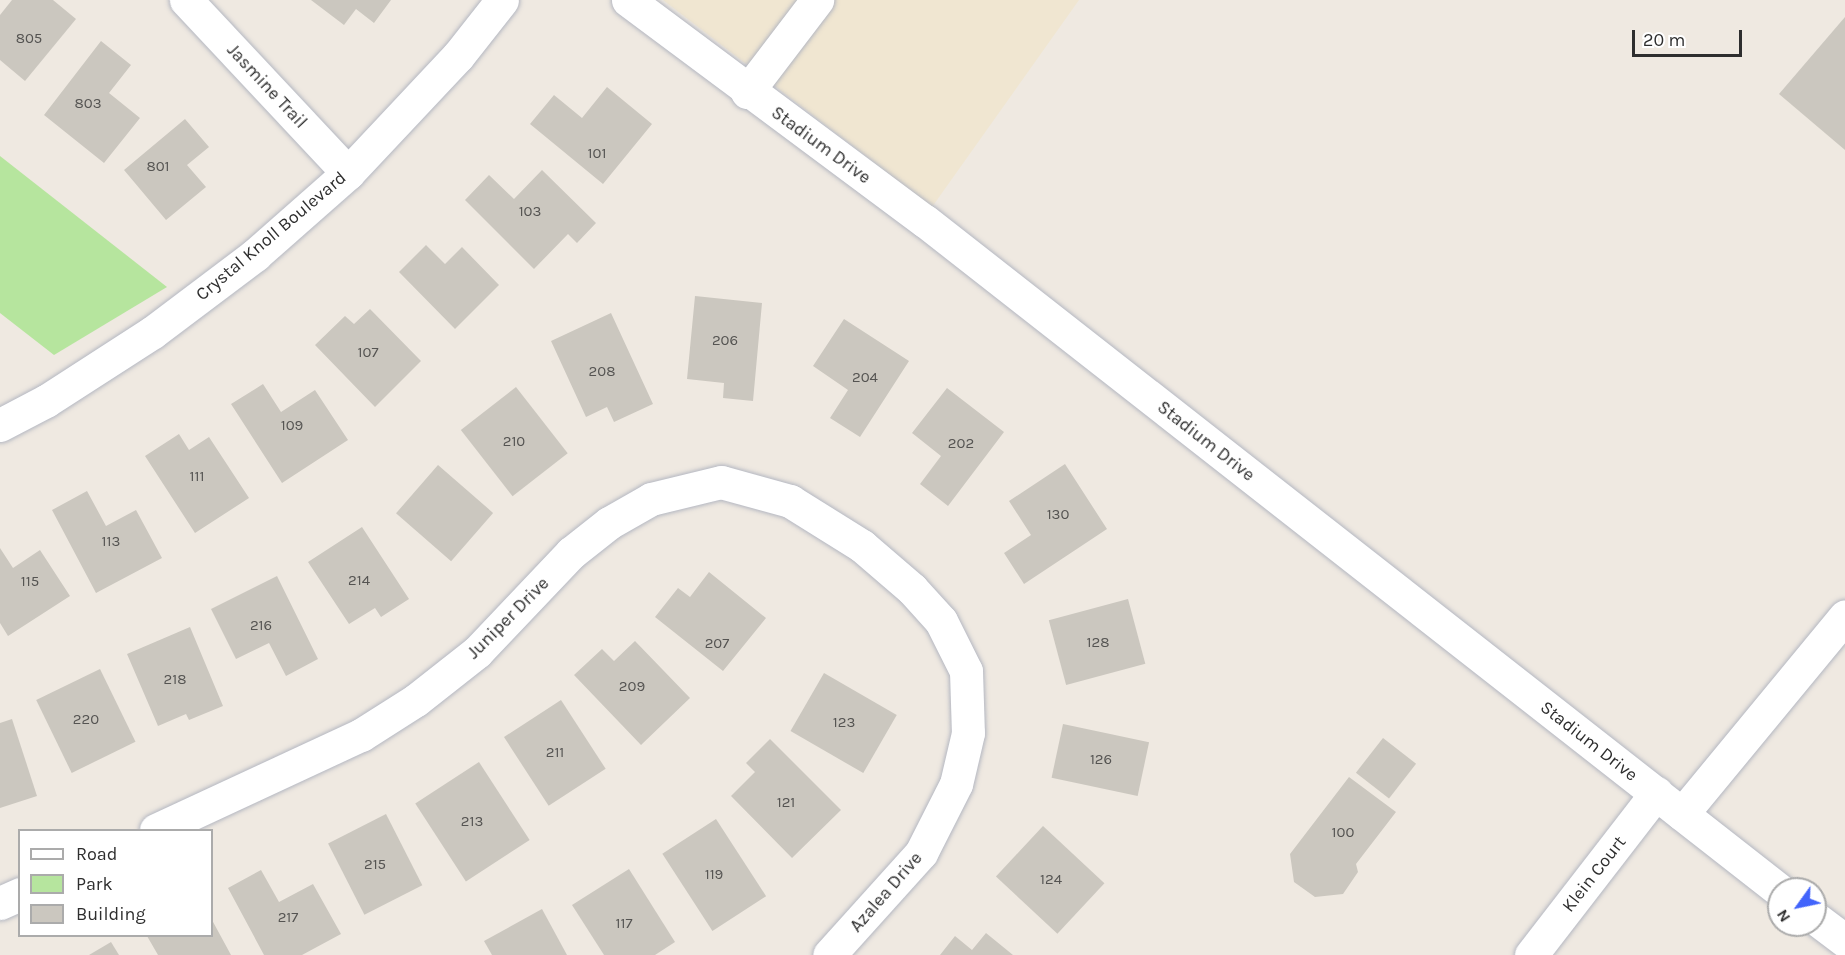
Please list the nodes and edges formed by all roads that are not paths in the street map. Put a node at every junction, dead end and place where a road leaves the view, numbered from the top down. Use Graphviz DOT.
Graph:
graph roads {
  1 [pos="186,0"];
  2 [pos="502,0"];
  3 [pos="628,0"];
  4 [pos="817,0"];
  5 [pos="747,92"];
  6 [pos="348,173"];
  7 [pos="0,425"];
  8 [pos="862,546"];
  9 [pos="1845,616"];
  10 [pos="1656,793"];
  11 [pos="1682,814"];
  12 [pos="160,829"];
  13 [pos="1767,881"];
  14 [pos="18,895"];
  15 [pos="0,903"];
  16 [pos="1827,927"];
  17 [pos="1845,941"];
  18 [pos="829,955"];
  19 [pos="1531,955"];
  1 -- 6 [label="street, Jasmine Trail"];
  2 -- 6 [label="street, Crystal Knoll Boulevard"];
  3 -- 5 [label="street, Stadium Drive"];
  4 -- 5 [label="street"];
  5 -- 10 [label="street, Stadium Drive"];
  6 -- 7 [label="street, Crystal Knoll Boulevard"];
  8 -- 12 [label="street, Juniper Drive"];
  8 -- 18 [label="street, Azalea Drive"];
  9 -- 11 [label="street"];
  10 -- 11 [label="street, Stadium Drive"];
  10 -- 19 [label="street, Klein Court"];
  11 -- 13 [label="street, Stadium Drive"];
  14 -- 15 [label="street"];
  16 -- 17 [label="street"];
}
